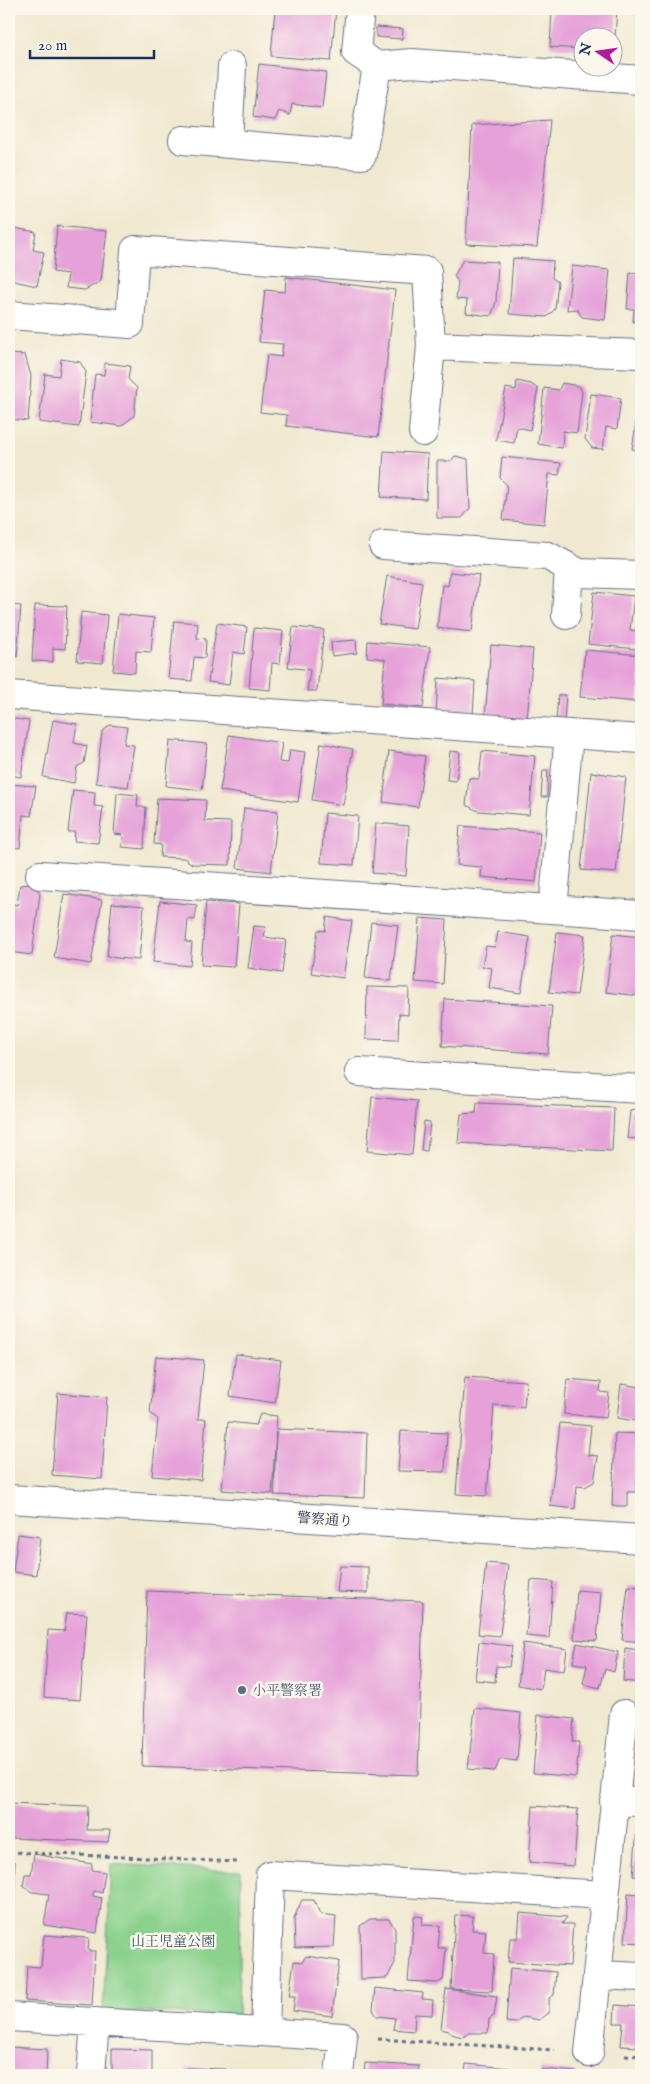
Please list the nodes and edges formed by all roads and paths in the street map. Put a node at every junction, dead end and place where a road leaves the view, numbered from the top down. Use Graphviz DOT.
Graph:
graph roads {
  1 [pos="360,9"];
  2 [pos="232,66"];
  3 [pos="376,66"];
  4 [pos="641,80"];
  5 [pos="183,140"];
  6 [pos="228,143"];
  7 [pos="9,315"];
  8 [pos="431,346"];
  9 [pos="641,354"];
  10 [pos="423,432"];
  11 [pos="383,545"];
  12 [pos="569,568"];
  13 [pos="641,575"];
  14 [pos="566,615"];
  15 [pos="9,695"];
  16 [pos="569,734"];
  17 [pos="641,739"];
  18 [pos="40,876"];
  19 [pos="553,909"];
  20 [pos="641,915"];
  21 [pos="359,1072"];
  22 [pos="641,1089"];
  23 [pos="9,1499"];
  24 [pos="641,1539"];
  25 [pos="624,1714"];
  26 [pos="614,1801"];
  27 [pos="641,1802"];
  28 [pos="9,1852"];
  29 [pos="270,1874"];
  30 [pos="605,1895"];
  31 [pos="598,1975"];
  32 [pos="641,1977"];
  33 [pos="9,2017"];
  34 [pos="95,2022"];
  35 [pos="265,2031"];
  36 [pos="342,2036"];
  37 [pos="589,2053"];
  38 [pos="641,2056"];
  39 [pos="92,2075"];
  40 [pos="339,2075"];
  1 -- 3 [label="street"];
  2 -- 6 [label="street"];
  3 -- 4 [label="street"];
  3 -- 6 [label="street"];
  5 -- 6 [label="street"];
  7 -- 8 [label="street"];
  8 -- 9 [label="street"];
  8 -- 10 [label="street"];
  11 -- 12 [label="street"];
  12 -- 13 [label="street"];
  12 -- 14 [label="street"];
  15 -- 16 [label="street"];
  16 -- 17 [label="street"];
  16 -- 19 [label="street"];
  18 -- 19 [label="street"];
  19 -- 20 [label="street"];
  21 -- 22 [label="street"];
  23 -- 24 [label="street, 警察通り"];
  25 -- 26 [label="street"];
  26 -- 27 [label="street"];
  26 -- 30 [label="street"];
  28 -- 29 [label="path"];
  29 -- 30 [label="street"];
  29 -- 35 [label="street"];
  30 -- 31 [label="street"];
  31 -- 32 [label="street"];
  31 -- 37 [label="street"];
  33 -- 34 [label="street"];
  34 -- 35 [label="street"];
  34 -- 39 [label="street"];
  35 -- 36 [label="street"];
  36 -- 37 [label="path"];
  36 -- 40 [label="street"];
  37 -- 38 [label="path"];
}
